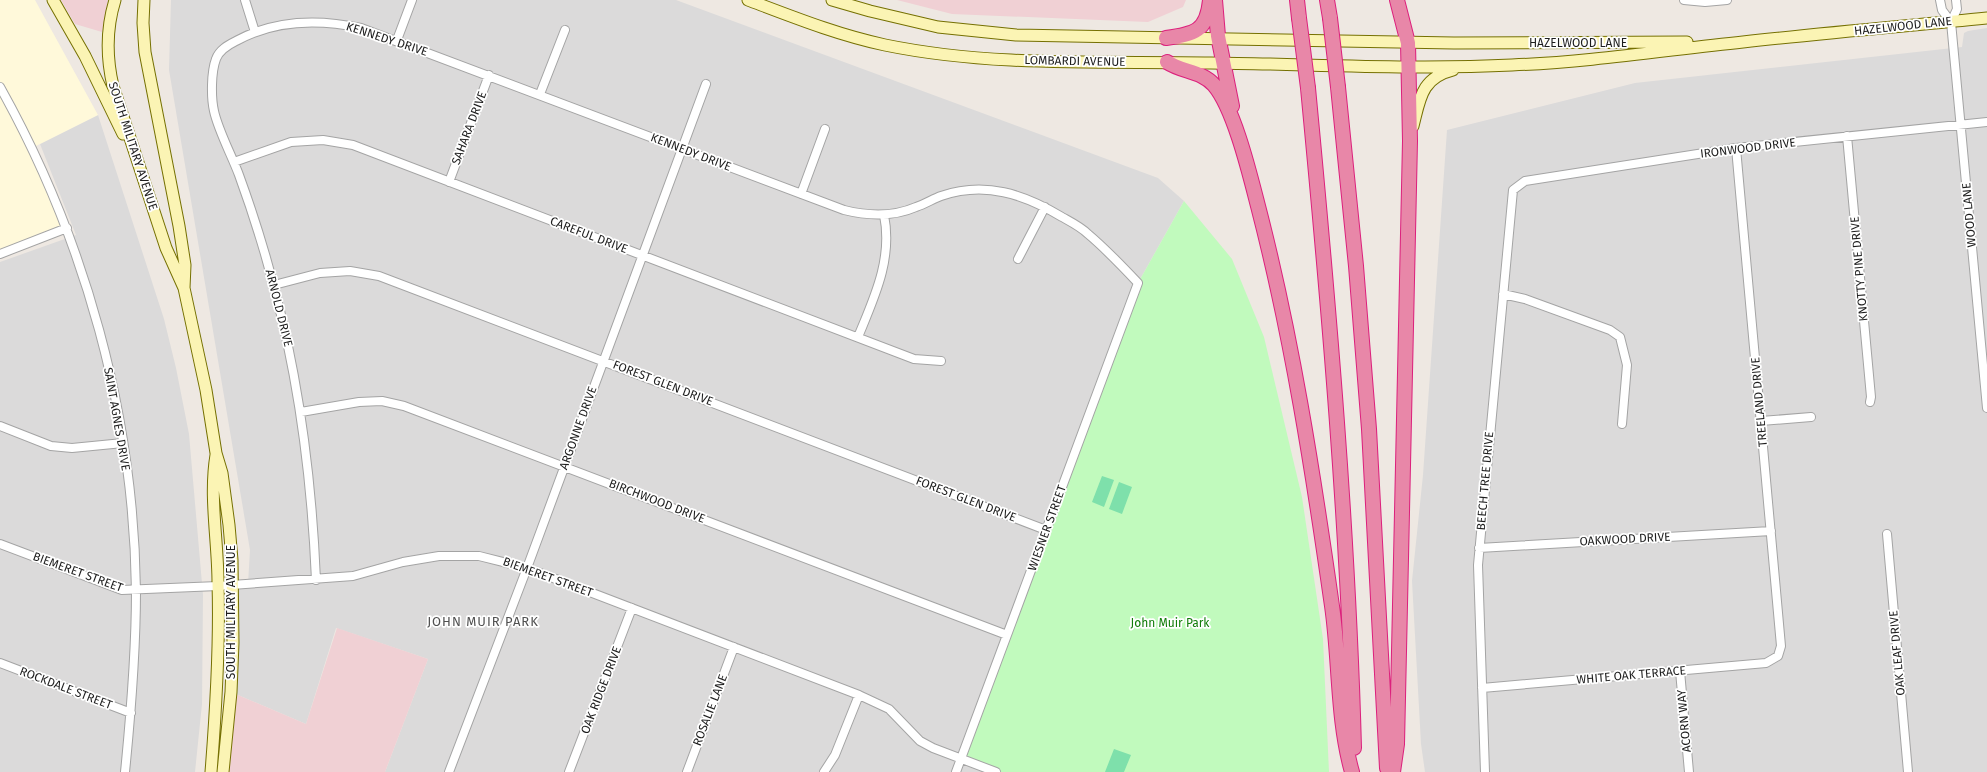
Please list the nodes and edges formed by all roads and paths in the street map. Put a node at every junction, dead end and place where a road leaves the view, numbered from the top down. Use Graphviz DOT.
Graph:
graph roads {
  1 [pos="53,0"];
  2 [pos="115,0"];
  3 [pos="144,0"];
  4 [pos="244,0"];
  5 [pos="412,0"];
  6 [pos="748,0"];
  7 [pos="832,0"];
  8 [pos="1210,0"];
  9 [pos="1215,0"];
  10 [pos="1297,0"];
  11 [pos="1327,0"];
  12 [pos="1397,0"];
  13 [pos="1684,0"];
  14 [pos="1727,0"];
  15 [pos="1940,0"];
  16 [pos="1956,0"];
  17 [pos="1987,18"];
  18 [pos="1951,22"];
  19 [pos="565,30"];
  20 [pos="255,32"];
  21 [pos="1166,38"];
  22 [pos="397,40"];
  23 [pos="1218,40"];
  24 [pos="1747,41"];
  25 [pos="1408,43"];
  26 [pos="224,47"];
  27 [pos="1167,62"];
  28 [pos="1223,63"];
  29 [pos="1409,67"];
  30 [pos="1463,67"];
  31 [pos="490,75"];
  32 [pos="706,84"];
  33 [pos="0,86"];
  34 [pos="540,94"];
  35 [pos="1987,122"];
  36 [pos="1961,125"];
  37 [pos="825,129"];
  38 [pos="1847,136"];
  39 [pos="131,141"];
  40 [pos="1410,141"];
  41 [pos="1239,142"];
  42 [pos="682,148"];
  43 [pos="1736,148"];
  44 [pos="234,162"];
  45 [pos="449,182"];
  46 [pos="1513,190"];
  47 [pos="801,194"];
  48 [pos="1045,207"];
  49 [pos="884,215"];
  50 [pos="67,228"];
  51 [pos="0,254"];
  52 [pos="642,255"];
  53 [pos="1018,259"];
  54 [pos="1138,283"];
  55 [pos="274,285"];
  56 [pos="184,288"];
  57 [pos="1503,294"];
  58 [pos="1984,331"];
  59 [pos="858,337"];
  60 [pos="603,360"];
  61 [pos="941,361"];
  62 [pos="1870,402"];
  63 [pos="1987,408"];
  64 [pos="301,412"];
  65 [pos="1811,417"];
  66 [pos="1761,421"];
  67 [pos="1622,424"];
  68 [pos="0,426"];
  69 [pos="123,443"];
  70 [pos="216,453"];
  71 [pos="564,466"];
  72 [pos="1046,530"];
  73 [pos="1771,531"];
  74 [pos="1887,534"];
  75 [pos="0,544"];
  76 [pos="1479,548"];
  77 [pos="527,568"];
  78 [pos="316,580"];
  79 [pos="233,585"];
  80 [pos="218,586"];
  81 [pos="136,590"];
  82 [pos="632,608"];
  83 [pos="1007,635"];
  84 [pos="734,647"];
  85 [pos="1778,656"];
  86 [pos="0,663"];
  87 [pos="1680,670"];
  88 [pos="1482,688"];
  89 [pos="858,695"];
  90 [pos="131,713"];
  91 [pos="961,759"];
  92 [pos="125,772"];
  93 [pos="211,772"];
  94 [pos="223,772"];
  95 [pos="449,772"];
  96 [pos="569,772"];
  97 [pos="687,772"];
  98 [pos="824,772"];
  99 [pos="956,772"];
  100 [pos="996,772"];
  101 [pos="1353,772"];
  102 [pos="1387,772"];
  103 [pos="1393,772"];
  104 [pos="1485,772"];
  105 [pos="1689,772"];
  106 [pos="1908,772"];
  1 -- 39 [label="main road"];
  2 -- 39 [label="main road, SOUTH MILITARY AVENUE"];
  3 -- 56 [label="main road, SOUTH MILITARY AVENUE"];
  4 -- 20 [label="street"];
  5 -- 22 [label="street"];
  6 -- 27 [label="main road, LOMBARDI AVENUE"];
  7 -- 21 [label="main road, LOMBARDI AVENUE"];
  8 -- 21 [label="highway"];
  9 -- 23 [label="highway"];
  10 -- 101 [label="highway, bridge"];
  11 -- 102 [label="highway, bridge"];
  12 -- 25 [label="highway"];
  13 -- 14 [label="street"];
  15 -- 18 [label="street"];
  16 -- 18 [label="street"];
  17 -- 18 [label="main road, HAZELWOOD LANE"];
  18 -- 24 [label="main road, HAZELWOOD LANE"];
  18 -- 36 [label="street, WOOD LANE"];
  19 -- 34 [label="street"];
  20 -- 22 [label="street, KENNEDY DRIVE"];
  20 -- 26 [label="street, KENNEDY DRIVE"];
  21 -- 23 [label="main road, LOMBARDI AVENUE"];
  22 -- 31 [label="street, KENNEDY DRIVE"];
  23 -- 25 [label="main road, LOMBARDI AVENUE"];
  23 -- 28 [label="highway"];
  24 -- 25 [label="main road, HAZELWOOD LANE"];
  24 -- 30 [label="main road, HAZELWOOD LANE"];
  25 -- 29 [label="highway"];
  26 -- 44 [label="street, ARNOLD DRIVE"];
  27 -- 28 [label="main road, LOMBARDI AVENUE"];
  27 -- 41 [label="highway"];
  28 -- 29 [label="main road, LOMBARDI AVENUE"];
  28 -- 41 [label="highway"];
  29 -- 30 [label="main road, HAZELWOOD LANE"];
  29 -- 40 [label="highway"];
  30 -- 40 [label="main road"];
  31 -- 34 [label="street, KENNEDY DRIVE"];
  31 -- 45 [label="street, SAHARA DRIVE"];
  32 -- 42 [label="street, ARGONNE DRIVE"];
  33 -- 50 [label="street, SAINT AGNES DRIVE"];
  34 -- 42 [label="street, KENNEDY DRIVE"];
  35 -- 36 [label="street, IRONWOOD DRIVE"];
  36 -- 38 [label="street, IRONWOOD DRIVE"];
  36 -- 58 [label="street, WOOD LANE"];
  37 -- 47 [label="street"];
  38 -- 43 [label="street, IRONWOOD DRIVE"];
  38 -- 62 [label="street, KNOTTY PINE DRIVE"];
  39 -- 56 [label="main road, SOUTH MILITARY AVENUE"];
  40 -- 103 [label="highway"];
  41 -- 101 [label="highway"];
  42 -- 47 [label="street, KENNEDY DRIVE"];
  42 -- 52 [label="street, ARGONNE DRIVE"];
  43 -- 46 [label="street, IRONWOOD DRIVE"];
  43 -- 66 [label="street, TREELAND DRIVE"];
  44 -- 45 [label="street, CAREFUL DRIVE"];
  44 -- 55 [label="street, ARNOLD DRIVE"];
  45 -- 52 [label="street, CAREFUL DRIVE"];
  46 -- 57 [label="street, BEECH TREE DRIVE"];
  47 -- 49 [label="street, KENNEDY DRIVE"];
  48 -- 49 [label="street, KENNEDY DRIVE"];
  48 -- 53 [label="street"];
  48 -- 54 [label="street, KENNEDY DRIVE"];
  49 -- 59 [label="street"];
  50 -- 51 [label="street"];
  50 -- 69 [label="street, SAINT AGNES DRIVE"];
  52 -- 59 [label="street, CAREFUL DRIVE"];
  52 -- 60 [label="street, ARGONNE DRIVE"];
  54 -- 72 [label="street, WIESNER STREET"];
  55 -- 60 [label="street, FOREST GLEN DRIVE"];
  55 -- 64 [label="street, ARNOLD DRIVE"];
  56 -- 70 [label="main road, SOUTH MILITARY AVENUE"];
  57 -- 67 [label="street"];
  57 -- 76 [label="street, BEECH TREE DRIVE"];
  58 -- 63 [label="street, WOOD LANE"];
  59 -- 61 [label="street, CAREFUL DRIVE"];
  60 -- 71 [label="street, ARGONNE DRIVE"];
  60 -- 72 [label="street, FOREST GLEN DRIVE"];
  64 -- 71 [label="street, BIRCHWOOD DRIVE"];
  64 -- 78 [label="street, ARNOLD DRIVE"];
  65 -- 66 [label="street"];
  66 -- 73 [label="street, TREELAND DRIVE"];
  68 -- 69 [label="street"];
  69 -- 81 [label="street, SAINT AGNES DRIVE"];
  70 -- 79 [label="main road, SOUTH MILITARY AVENUE"];
  70 -- 80 [label="main road, SOUTH MILITARY AVENUE"];
  71 -- 77 [label="street, ARGONNE DRIVE"];
  71 -- 83 [label="street, BIRCHWOOD DRIVE"];
  72 -- 83 [label="street, WIESNER STREET"];
  73 -- 76 [label="street, OAKWOOD DRIVE"];
  73 -- 85 [label="street, TREELAND DRIVE"];
  74 -- 106 [label="street, OAK LEAF DRIVE"];
  75 -- 81 [label="street, BIEMERET STREET"];
  76 -- 88 [label="street, BEECH TREE DRIVE"];
  77 -- 78 [label="street, BIEMERET STREET"];
  77 -- 82 [label="street, BIEMERET STREET"];
  77 -- 95 [label="street, ARGONNE DRIVE"];
  78 -- 79 [label="street, BIEMERET STREET"];
  79 -- 80 [label="street, BIEMERET STREET"];
  79 -- 94 [label="main road, SOUTH MILITARY AVENUE"];
  80 -- 81 [label="street, BIEMERET STREET"];
  80 -- 93 [label="main road, SOUTH MILITARY AVENUE"];
  81 -- 90 [label="street, SAINT AGNES DRIVE"];
  82 -- 84 [label="street, BIEMERET STREET"];
  82 -- 96 [label="street, OAK RIDGE DRIVE"];
  83 -- 91 [label="street, WIESNER STREET"];
  84 -- 89 [label="street, BIEMERET STREET"];
  84 -- 97 [label="street, ROSALIE LANE"];
  85 -- 87 [label="street, WHITE OAK TERRACE"];
  86 -- 90 [label="street, ROCKDALE STREET"];
  87 -- 88 [label="street, WHITE OAK TERRACE"];
  87 -- 105 [label="street, ACORN WAY"];
  88 -- 104 [label="street, BEECH TREE DRIVE"];
  89 -- 91 [label="street, BIEMERET STREET"];
  89 -- 98 [label="street"];
  90 -- 92 [label="street, SAINT AGNES DRIVE"];
  91 -- 99 [label="street, WIESNER STREET"];
  91 -- 100 [label="street, BIEMERET STREET"];
}
